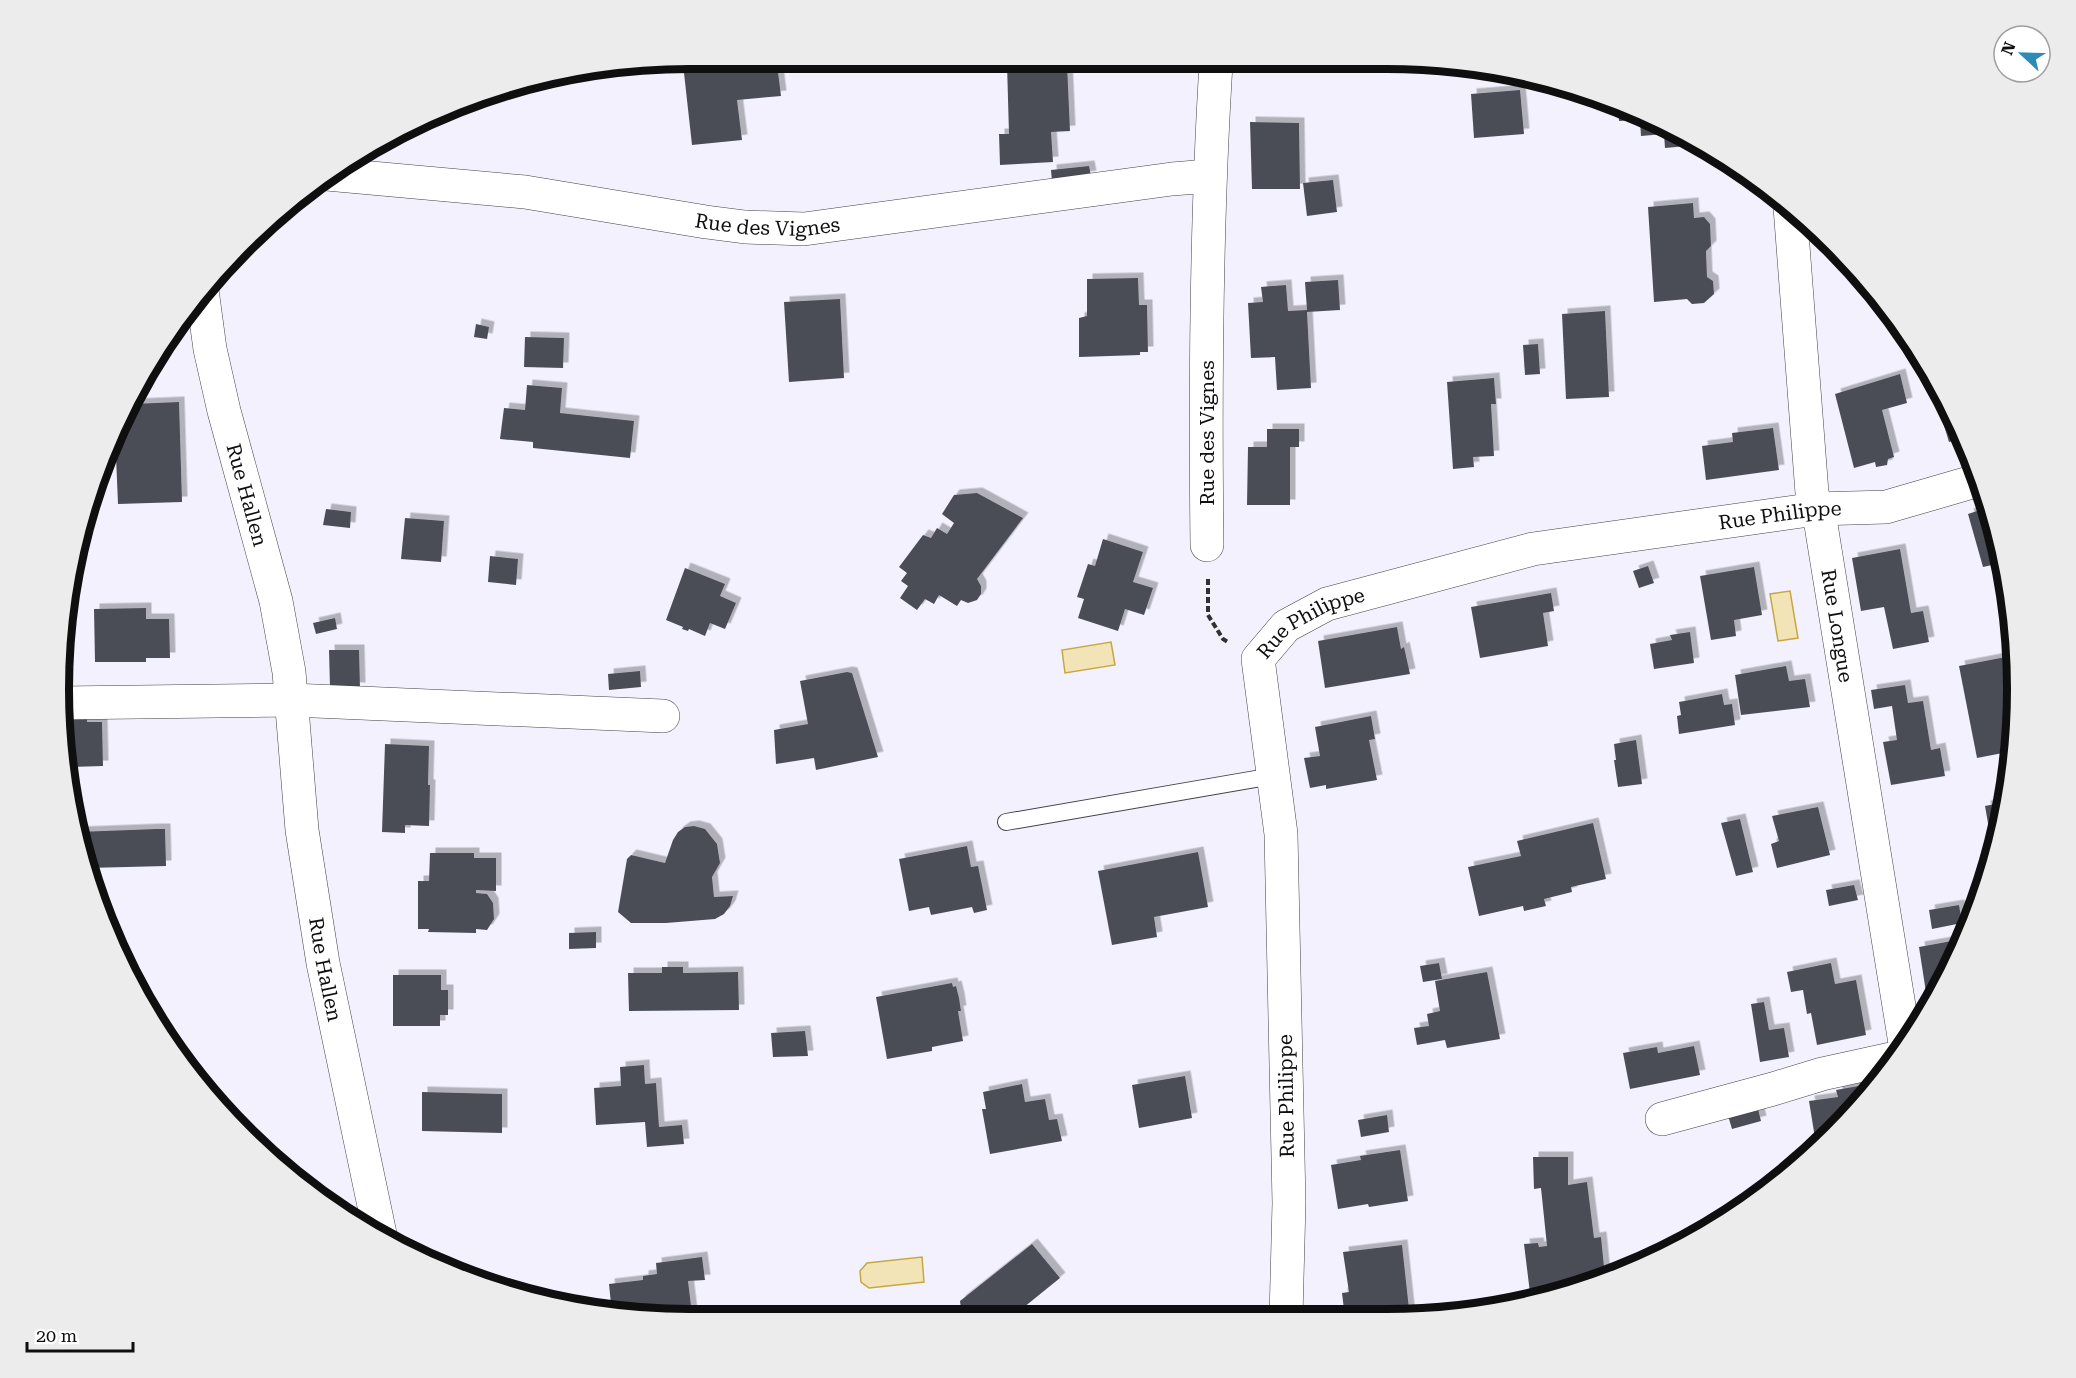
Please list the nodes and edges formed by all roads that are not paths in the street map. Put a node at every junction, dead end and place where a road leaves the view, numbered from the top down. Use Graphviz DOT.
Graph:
graph roads {
  1 [pos="1216,69"];
  2 [pos="342,175"];
  3 [pos="1209,176"];
  4 [pos="1791,219"];
  5 [pos="204,304"];
  6 [pos="1971,482"];
  7 [pos="1816,509"];
  8 [pos="1207,545"];
  9 [pos="292,700"];
  10 [pos="69,703"];
  11 [pos="663,716"];
  12 [pos="1273,776"];
  13 [pos="1006,822"];
  14 [pos="1903,1033"];
  15 [pos="1883,1060"];
  16 [pos="1662,1119"];
  17 [pos="378,1225"];
  18 [pos="1286,1309"];
  1 -- 3 [label="street, Rue des Vignes"];
  2 -- 3 [label="street, Rue des Vignes"];
  3 -- 8 [label="street, Rue des Vignes"];
  4 -- 7 [label="street, Rue Longue"];
  5 -- 9 [label="street, Rue Hallen"];
  6 -- 7 [label="street, Rue Philippe"];
  7 -- 12 [label="street, Rue Philippe"];
  7 -- 14 [label="street, Rue Longue"];
  9 -- 10 [label="street"];
  9 -- 11 [label="street"];
  9 -- 17 [label="street, Rue Hallen"];
  12 -- 13 [label="lane"];
  12 -- 18 [label="street, Rue Philippe"];
  15 -- 16 [label="street"];
}
